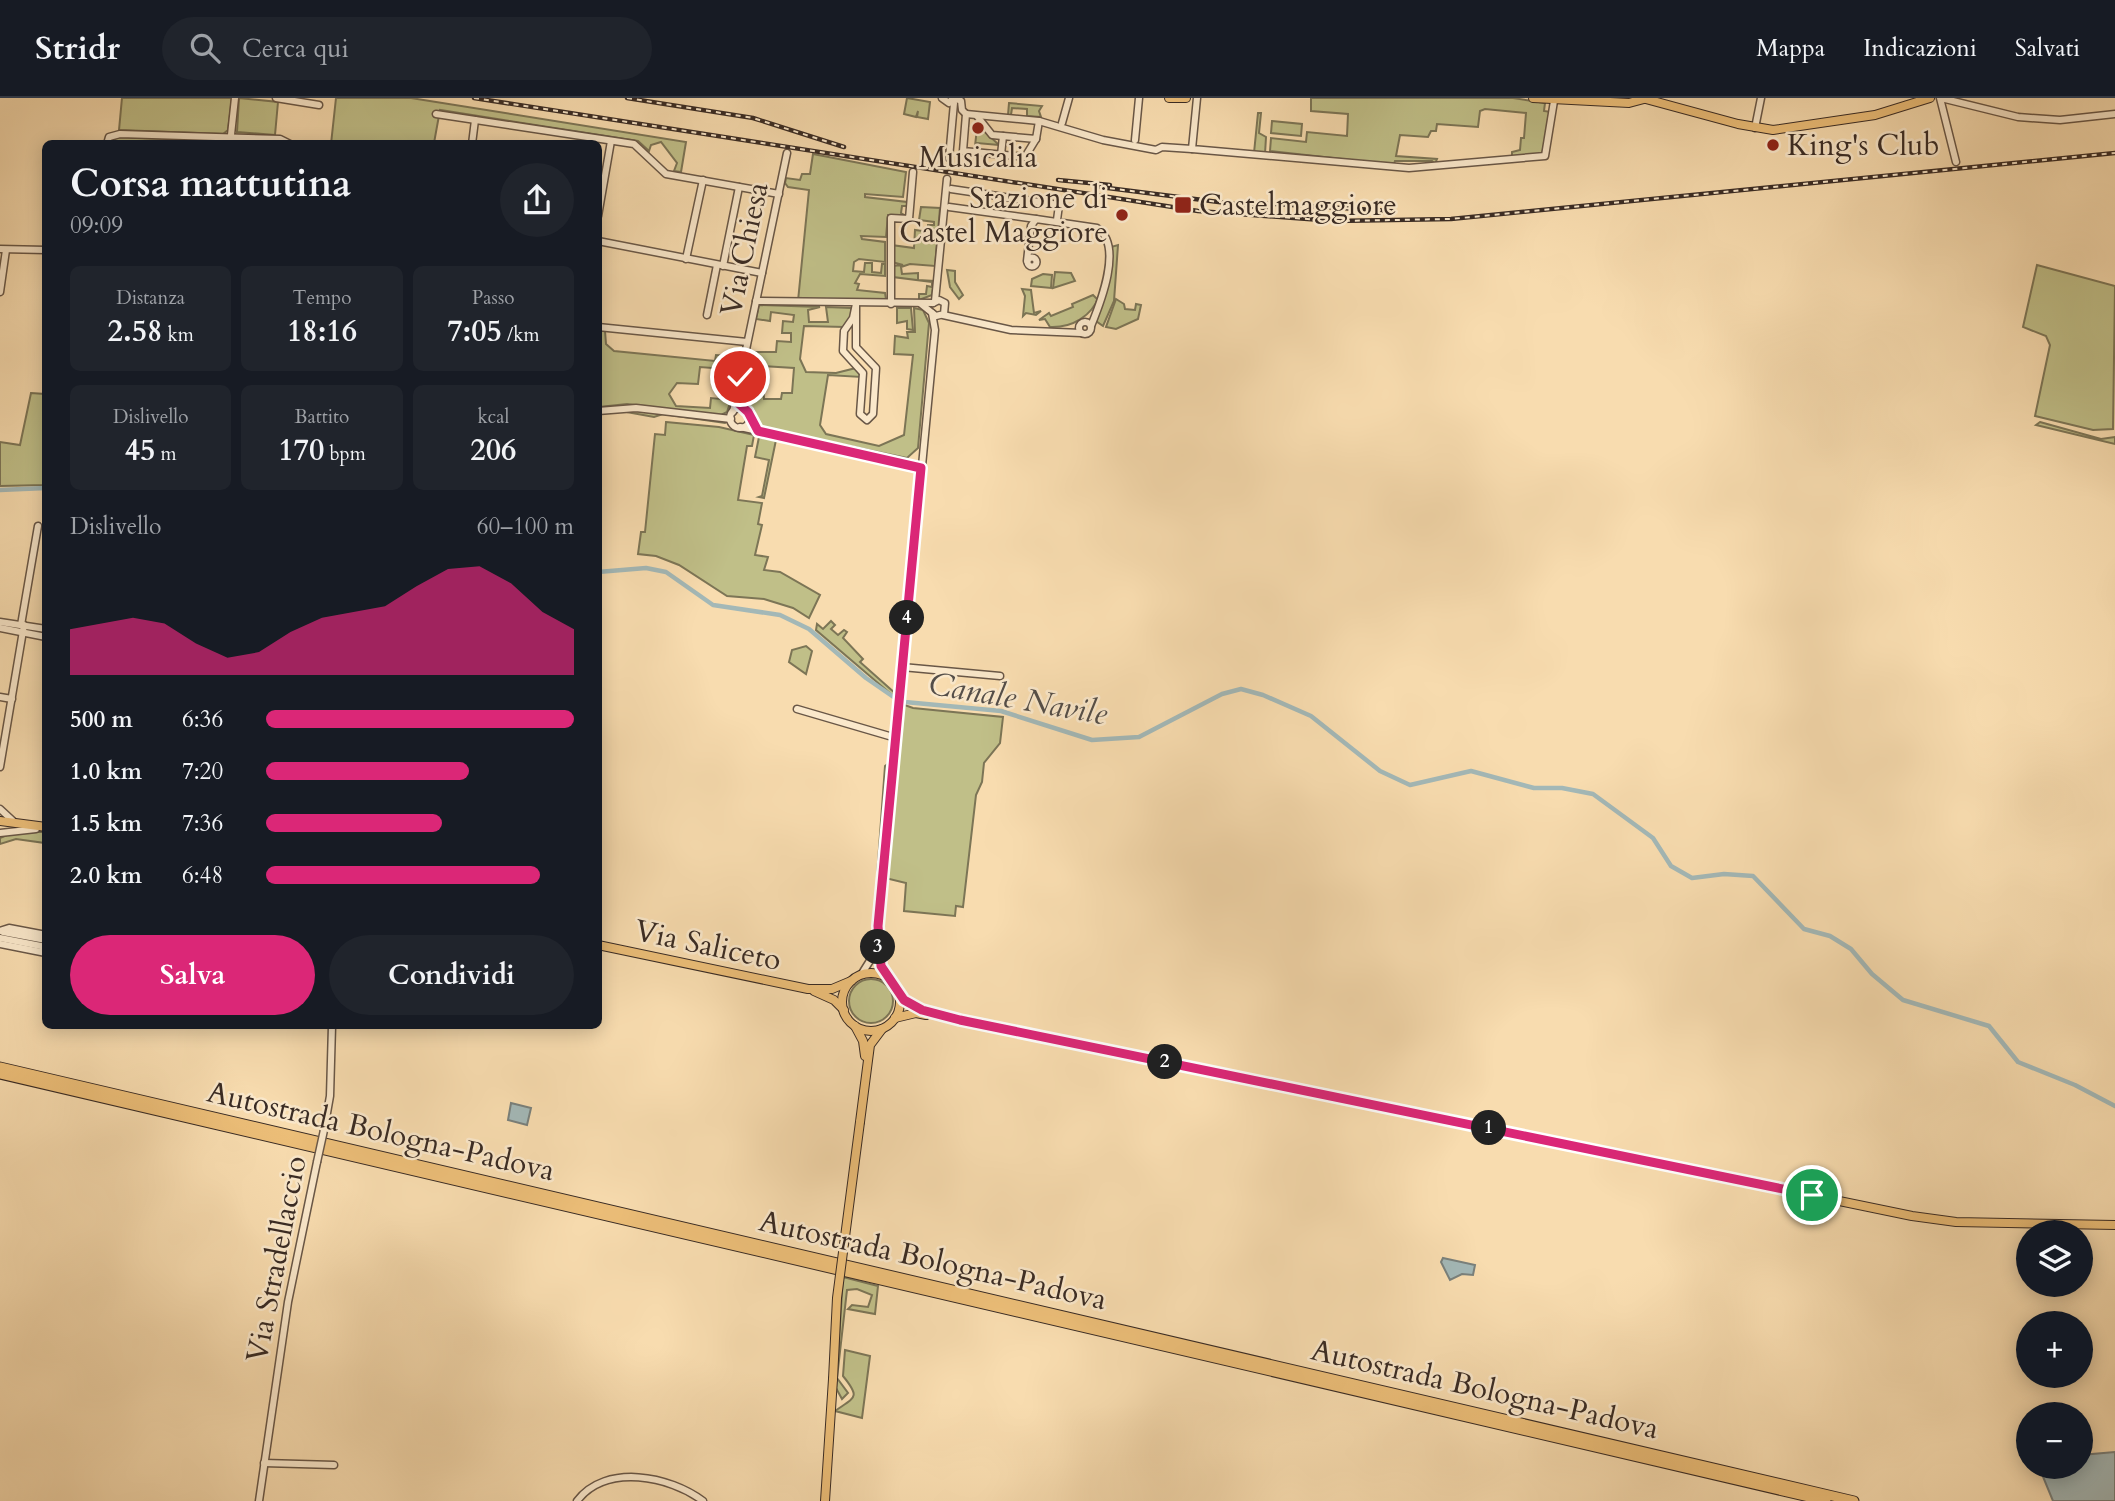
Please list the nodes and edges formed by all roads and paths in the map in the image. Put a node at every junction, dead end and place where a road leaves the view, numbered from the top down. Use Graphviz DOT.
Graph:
graph roads {
  1 [pos="235,98"];
  2 [pos="276,98"];
  3 [pos="1069,98"];
  4 [pos="1139,98"];
  5 [pos="1169,98"];
  6 [pos="1186,98"];
  7 [pos="1197,98"];
  8 [pos="1533,98"];
  9 [pos="1633,98"];
  10 [pos="1663,98"];
  11 [pos="1761,98"];
  12 [pos="1932,98"];
  13 [pos="1940,98"];
  14 [pos="950,99"];
  15 [pos="1649,99"];
  16 [pos="1921,99"];
  17 [pos="1952,99"];
  18 [pos="1554,101"];
  19 [pos="1623,103"];
  20 [pos="319,105"];
  21 [pos="1674,107"];
  22 [pos="436,114"];
  23 [pos="966,114"];
  24 [pos="2115,114"];
  25 [pos="978,116"];
  26 [pos="475,120"];
  27 [pos="1039,121"];
  28 [pos="1062,123"];
  29 [pos="1755,128"];
  30 [pos="1006,136"];
  31 [pos="1036,139"];
  32 [pos="108,140"];
  33 [pos="231,140"];
  34 [pos="282,140"];
  35 [pos="472,140"];
  36 [pos="611,141"];
  37 [pos="1135,141"];
  38 [pos="1192,149"];
  39 [pos="787,153"];
  40 [pos="1001,155"];
  41 [pos="949,158"];
  42 [pos="1956,162"];
  43 [pos="913,172"];
  44 [pos="947,179"];
  45 [pos="703,180"];
  46 [pos="739,187"];
  47 [pos="951,190"];
  48 [pos="602,193"];
  49 [pos="779,194"];
  50 [pos="949,207"];
  51 [pos="1036,219"];
  52 [pos="1057,220"];
  53 [pos="1030,239"];
  54 [pos="602,242"];
  55 [pos="3,249"];
  56 [pos="42,250"];
  57 [pos="686,259"];
  58 [pos="720,265"];
  59 [pos="762,273"];
  60 [pos="0,292"];
  61 [pos="756,301"];
  62 [pos="856,304"];
  63 [pos="891,304"];
  64 [pos="937,306"];
  65 [pos="1098,309"];
  66 [pos="707,315"];
  67 [pos="942,315"];
  68 [pos="959,317"];
  69 [pos="1081,322"];
  70 [pos="1091,326"];
  71 [pos="602,327"];
  72 [pos="934,330"];
  73 [pos="1057,330"];
  74 [pos="1082,333"];
  75 [pos="747,342"];
  76 [pos="860,351"];
  77 [pos="851,359"];
  78 [pos="877,372"];
  79 [pos="863,373"];
  80 [pos="736,396"];
  81 [pos="741,408"];
  82 [pos="602,411"];
  83 [pos="731,415"];
  84 [pos="750,420"];
  85 [pos="740,428"];
  86 [pos="758,431"];
  87 [pos="922,459"];
  88 [pos="906,462"];
  89 [pos="921,468"];
  90 [pos="38,526"];
  91 [pos="0,622"];
  92 [pos="0,628"];
  93 [pos="23,628"];
  94 [pos="42,629"];
  95 [pos="42,635"];
  96 [pos="902,667"];
  97 [pos="1000,676"];
  98 [pos="0,697"];
  99 [pos="12,699"];
  100 [pos="797,709"];
  101 [pos="896,738"];
  102 [pos="0,767"];
  103 [pos="0,809"];
  104 [pos="0,821"];
  105 [pos="18,824"];
  106 [pos="42,827"];
  107 [pos="42,828"];
  108 [pos="0,833"];
  109 [pos="878,926"];
  110 [pos="0,931"];
  111 [pos="42,936"];
  112 [pos="0,938"];
  113 [pos="0,944"];
  114 [pos="602,947"];
  115 [pos="42,949"];
  116 [pos="42,949"];
  117 [pos="861,975"];
  118 [pos="888,978"];
  119 [pos="851,981"];
  120 [pos="808,989"];
  121 [pos="899,993"];
  122 [pos="844,1010"];
  123 [pos="895,1018"];
  124 [pos="960,1020"];
  125 [pos="853,1024"];
  126 [pos="885,1027"];
  127 [pos="332,1029"];
  128 [pos="865,1065"];
  129 [pos="0,1067"];
  130 [pos="0,1074"];
  131 [pos="2115,1225"];
  132 [pos="264,1463"];
  133 [pos="334,1465"];
  134 [pos="259,1501"];
  135 [pos="577,1501"];
  136 [pos="703,1501"];
  137 [pos="825,1501"];
  138 [pos="1826,1501"];
  139 [pos="1854,1501"];
  1 -- 33 [label="street"];
  2 -- 20 [label="street"];
  3 -- 28 [label="street"];
  4 -- 37 [label="street"];
  5 -- 6 [label="main road"];
  7 -- 38 [label="street"];
  8 -- 18 [label="main road"];
  9 -- 19 [label="main road"];
  10 -- 21 [label="main road"];
  11 -- 29 [label="street"];
  12 -- 13 [label="main road"];
  12 -- 16 [label="main road"];
  13 -- 17 [label="street"];
  13 -- 42 [label="street"];
  14 -- 23 [label="street"];
  14 -- 41 [label="street"];
  15 -- 19 [label="main road"];
  15 -- 21 [label="main road"];
  16 -- 29 [label="main road"];
  17 -- 24 [label="street"];
  18 -- 19 [label="main road"];
  18 -- 38 [label="street"];
  21 -- 29 [label="main road"];
  22 -- 26 [label="street"];
  23 -- 25 [label="street"];
  23 -- 40 [label="street"];
  25 -- 27 [label="street"];
  25 -- 30 [label="street"];
  26 -- 35 [label="street"];
  26 -- 36 [label="street"];
  27 -- 31 [label="street"];
  27 -- 38 [label="street"];
  30 -- 31 [label="street"];
  30 -- 40 [label="street"];
  31 -- 40 [label="street"];
  32 -- 33 [label="street"];
  33 -- 34 [label="street"];
  36 -- 45 [label="street"];
  36 -- 48 [label="street"];
  39 -- 49 [label="street, Via Chiesa"];
  43 -- 63 [label="street"];
  44 -- 64 [label="street"];
  45 -- 46 [label="street"];
  45 -- 57 [label="street"];
  46 -- 49 [label="street"];
  46 -- 58 [label="street"];
  47 -- 52 [label="street"];
  49 -- 59 [label="street, Via Chiesa"];
  50 -- 51 [label="street"];
  51 -- 52 [label="street"];
  51 -- 53 [label="street"];
  52 -- 65 [label="street"];
  53 -- 53 [label="street"];
  54 -- 57 [label="street"];
  55 -- 56 [label="street"];
  55 -- 60 [label="street"];
  57 -- 58 [label="street"];
  58 -- 59 [label="street"];
  58 -- 66 [label="street"];
  59 -- 61 [label="street, Via Chiesa"];
  61 -- 62 [label="street"];
  61 -- 75 [label="street, Via Chiesa"];
  62 -- 63 [label="street"];
  62 -- 76 [label="street"];
  62 -- 77 [label="street"];
  63 -- 64 [label="street"];
  64 -- 67 [label="street"];
  64 -- 67 [label="street"];
  64 -- 68 [label="street"];
  64 -- 72 [label="street"];
  65 -- 69 [label="street"];
  65 -- 70 [label="street"];
  67 -- 68 [label="street"];
  67 -- 72 [label="street"];
  68 -- 73 [label="street"];
  69 -- 70 [label="street"];
  69 -- 73 [label="street"];
  69 -- 74 [label="street"];
  70 -- 74 [label="street"];
  71 -- 75 [label="street"];
  72 -- 87 [label="street"];
  73 -- 74 [label="street"];
  75 -- 80 [label="street, Via Chiesa"];
  76 -- 77 [label="street"];
  76 -- 78 [label="street"];
  77 -- 79 [label="street"];
  78 -- 79 [label="street"];
  78 -- 79 [label="street"];
  80 -- 81 [label="street"];
  80 -- 83 [label="street, Via Chiesa"];
  81 -- 83 [label="street"];
  81 -- 84 [label="street"];
  82 -- 83 [label="street"];
  83 -- 85 [label="street"];
  84 -- 85 [label="street"];
  84 -- 86 [label="street"];
  85 -- 86 [label="street"];
  86 -- 88 [label="street"];
  87 -- 88 [label="street"];
  87 -- 89 [label="street"];
  88 -- 89 [label="street"];
  89 -- 96 [label="street"];
  90 -- 93 [label="street"];
  91 -- 93 [label="street"];
  92 -- 93 [label="street"];
  93 -- 94 [label="street"];
  93 -- 95 [label="street"];
  93 -- 99 [label="street"];
  96 -- 97 [label="street"];
  96 -- 101 [label="street"];
  98 -- 99 [label="street"];
  99 -- 102 [label="street"];
  100 -- 101 [label="street"];
  101 -- 109 [label="street"];
  103 -- 105 [label="street"];
  104 -- 105 [label="main road"];
  105 -- 106 [label="main road"];
  107 -- 108 [label="street"];
  109 -- 117 [label="street"];
  109 -- 118 [label="street"];
  110 -- 111 [label="street"];
  112 -- 115 [label="street"];
  113 -- 116 [label="street"];
  114 -- 120 [label="main road, Via Saliceto"];
  117 -- 118 [label="main road"];
  117 -- 119 [label="main road, Via Saliceto"];
  118 -- 121 [label="main road"];
  119 -- 120 [label="main road, Via Saliceto"];
  119 -- 122 [label="main road"];
  120 -- 122 [label="main road, Via Saliceto"];
  121 -- 123 [label="main road"];
  121 -- 124 [label="main road"];
  122 -- 125 [label="main road, Via Saliceto"];
  123 -- 124 [label="main road"];
  123 -- 126 [label="main road"];
  124 -- 131 [label="main road"];
  125 -- 126 [label="main road"];
  125 -- 128 [label="main road, Via Saliceto"];
  126 -- 128 [label="main road"];
  127 -- 132 [label="street, Via Stradellaccio, bridge"];
  128 -- 137 [label="main road, bridge"];
  129 -- 139 [label="highway, Autostrada Bologna-Padova"];
  130 -- 138 [label="highway, Autostrada Bologna-Padova"];
  132 -- 133 [label="street"];
  132 -- 134 [label="street, Via Stradellaccio"];
  135 -- 136 [label="street"];
}
